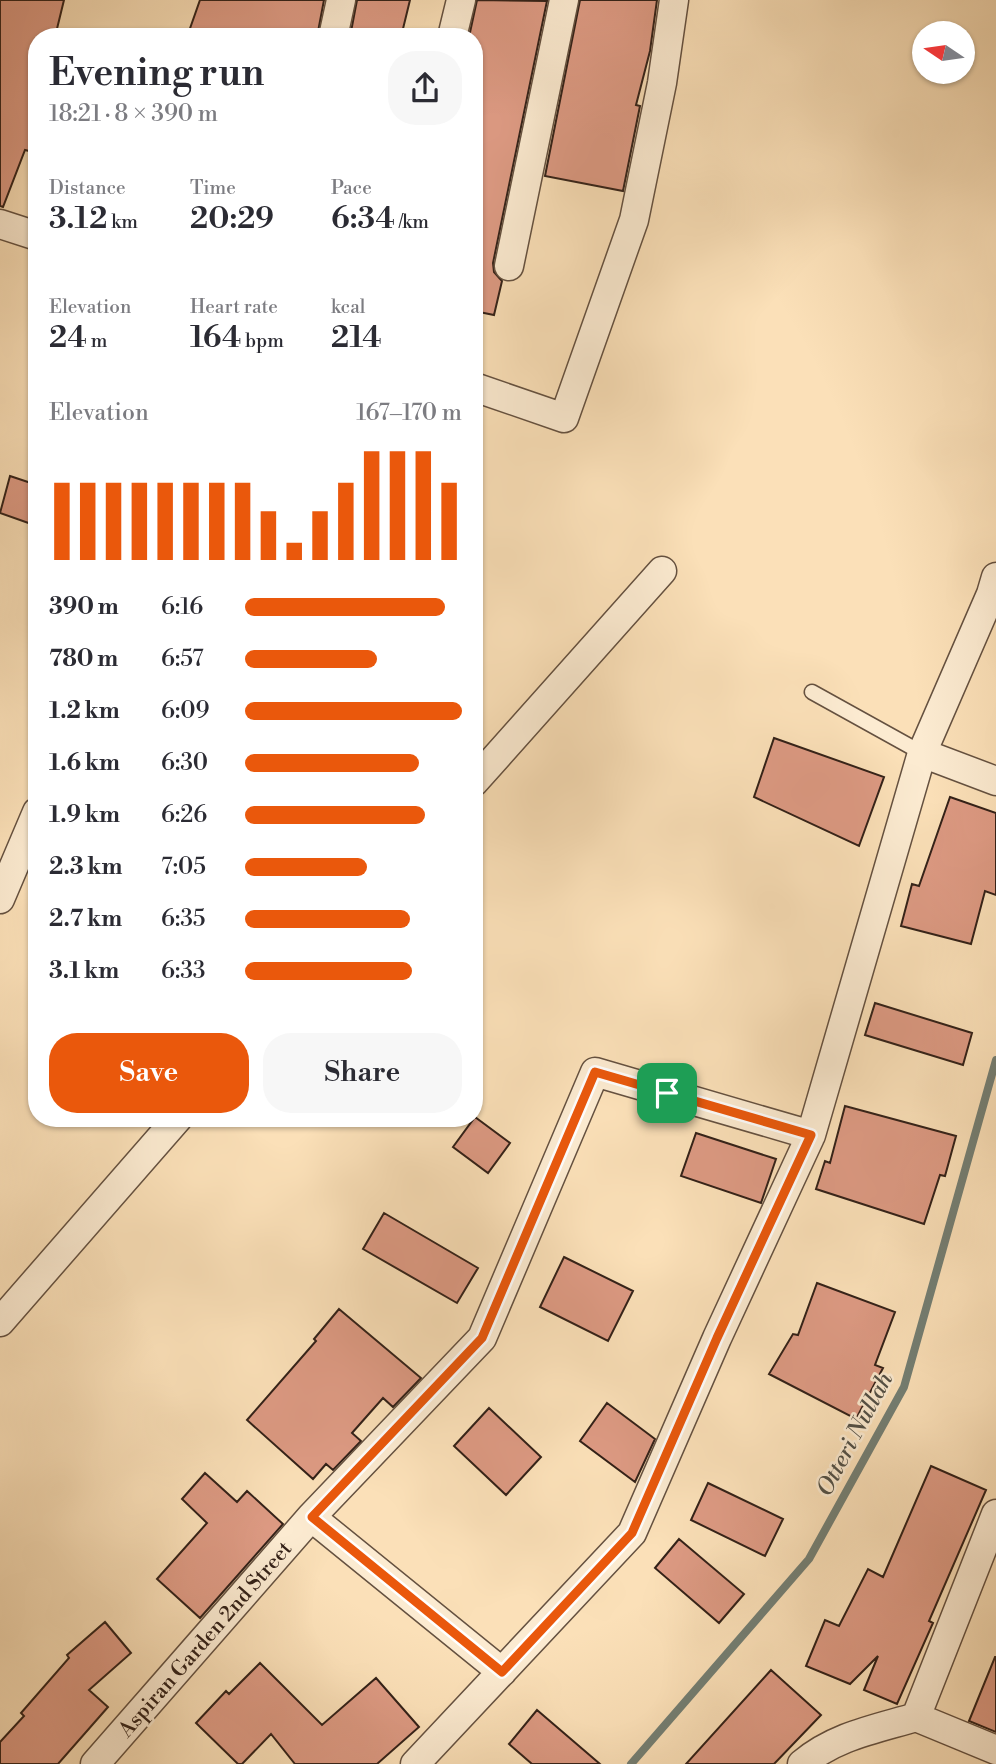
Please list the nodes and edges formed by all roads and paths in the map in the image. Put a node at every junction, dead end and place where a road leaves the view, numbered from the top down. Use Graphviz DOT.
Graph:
graph roads {
  1 [pos="341,0"];
  2 [pos="461,0"];
  3 [pos="564,0"];
  4 [pos="674,0"];
  5 [pos="335,28"];
  6 [pos="454,28"];
  7 [pos="0,224"];
  8 [pos="28,233"];
  9 [pos="509,266"];
  10 [pos="483,390"];
  11 [pos="662,571"];
  12 [pos="996,576"];
  13 [pos="812,692"];
  14 [pos="922,753"];
  15 [pos="483,772"];
  16 [pos="996,781"];
  17 [pos="28,833"];
  18 [pos="0,899"];
  19 [pos="170,1127"];
  20 [pos="811,1135"];
  21 [pos="0,1322"];
  22 [pos="996,1514"];
  23 [pos="312,1517"];
  24 [pos="502,1672"];
  25 [pos="916,1717"];
  26 [pos="996,1750"];
  27 [pos="95,1764"];
  28 [pos="415,1764"];
  29 [pos="802,1764"];
  1 -- 5 [label="street"];
  2 -- 6 [label="street"];
  3 -- 9 [label="street"];
  4 -- 10 [label="street"];
  7 -- 8 [label="street"];
  11 -- 15 [label="street"];
  12 -- 14 [label="street"];
  13 -- 14 [label="lane"];
  14 -- 16 [label="street"];
  14 -- 20 [label="street"];
  17 -- 18 [label="street"];
  19 -- 21 [label="street"];
  20 -- 23 [label="street, Aspiran Garden 2nd Street"];
  20 -- 24 [label="street"];
  22 -- 25 [label="street"];
  23 -- 24 [label="street"];
  23 -- 27 [label="street, Aspiran Garden 2nd Street"];
  24 -- 28 [label="street"];
  25 -- 26 [label="street"];
  25 -- 29 [label="street"];
}
